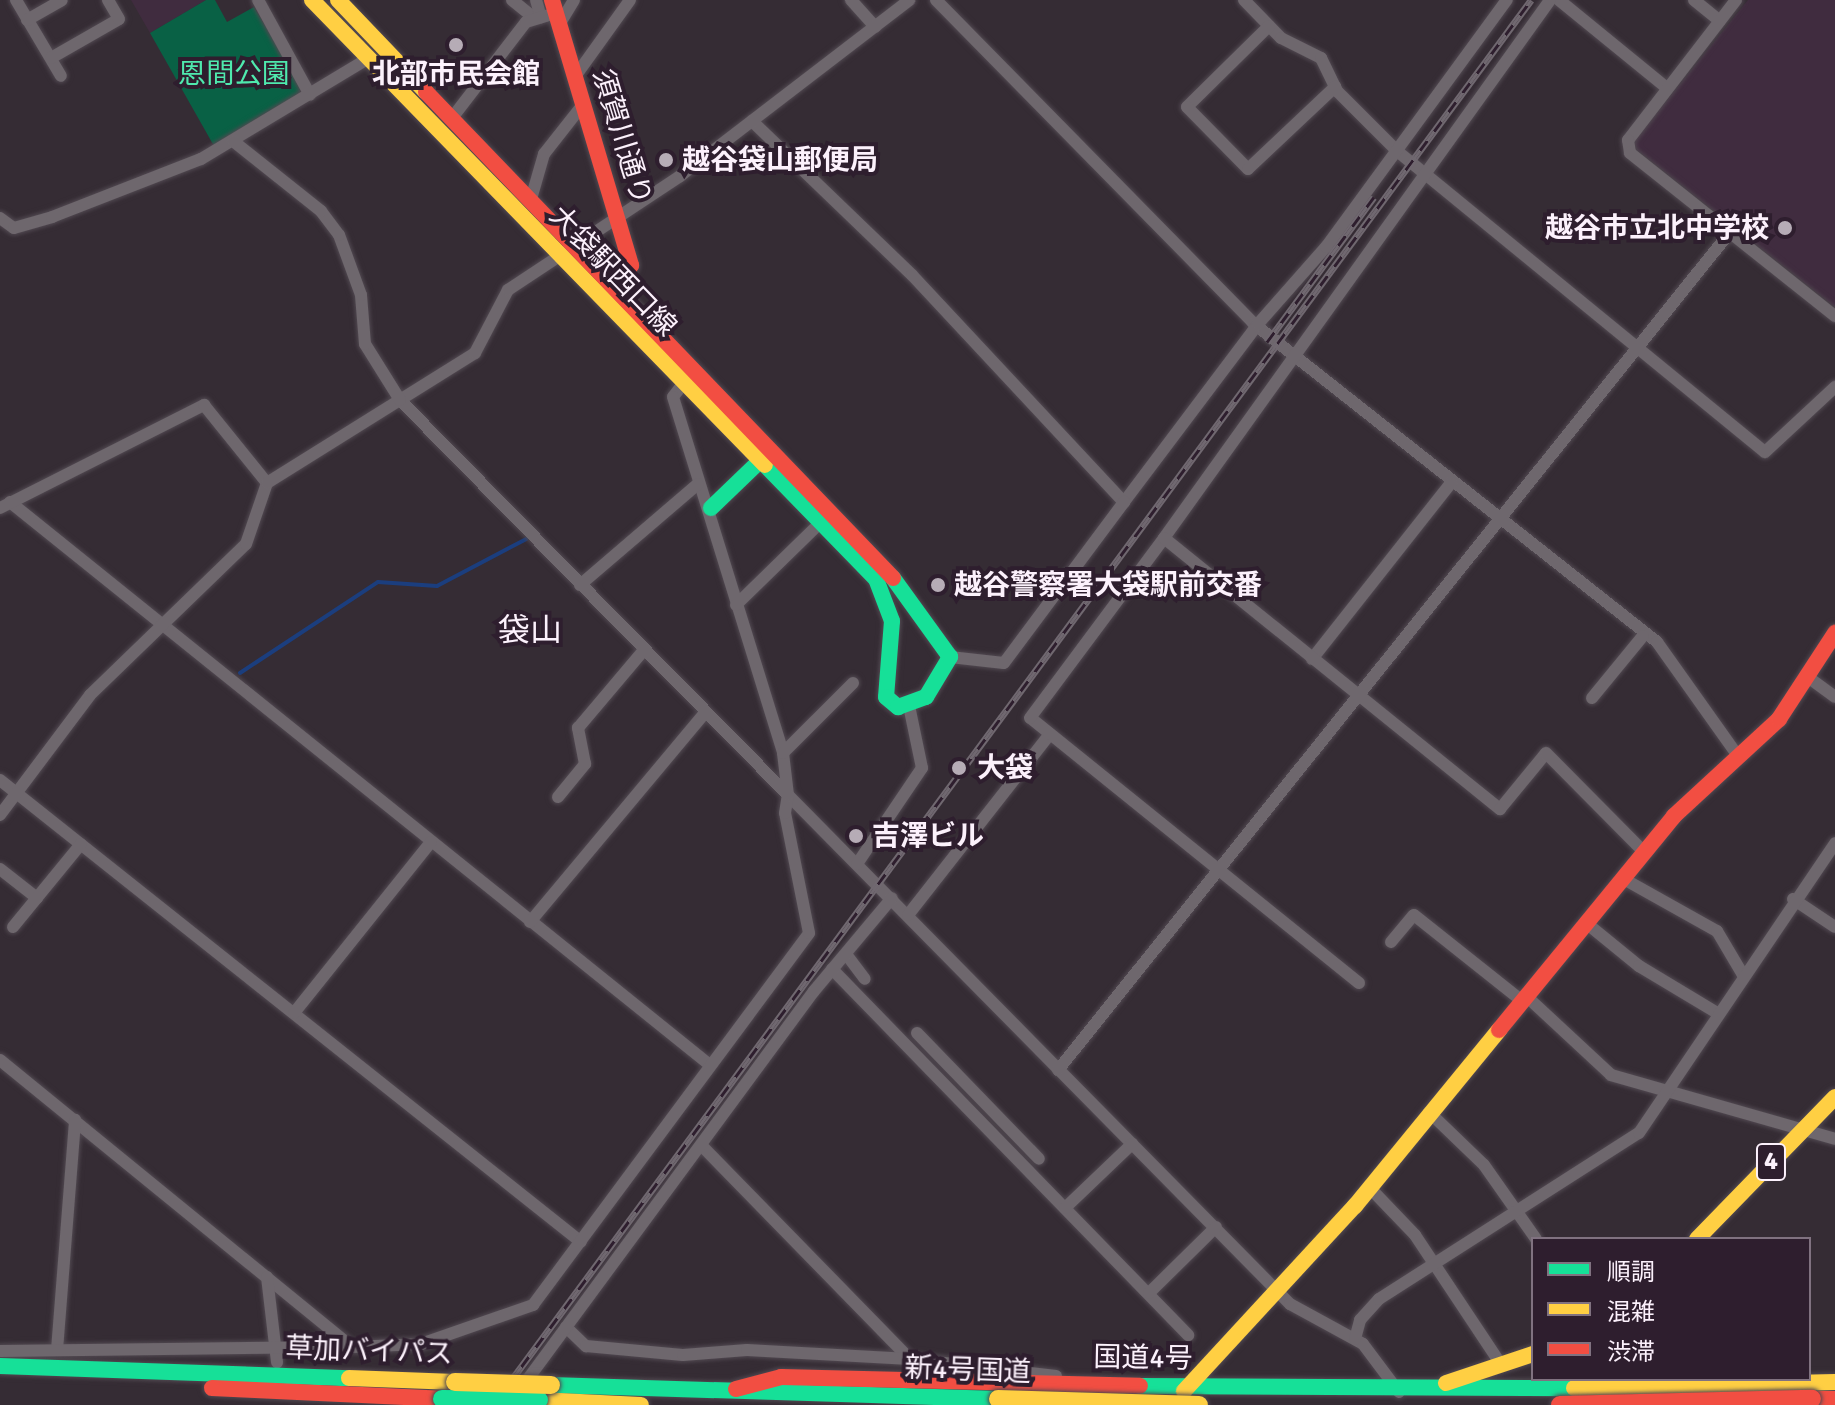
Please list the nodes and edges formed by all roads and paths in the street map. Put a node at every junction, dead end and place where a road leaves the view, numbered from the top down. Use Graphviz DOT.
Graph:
graph roads {
  1 [pos="16,0"];
  2 [pos="62,0"];
  3 [pos="108,0"];
  4 [pos="258,0"];
  5 [pos="312,0"];
  6 [pos="338,0"];
  7 [pos="512,0"];
  8 [pos="536,0"];
  9 [pos="574,0"];
  10 [pos="630,0"];
  11 [pos="851,0"];
  12 [pos="909,0"];
  13 [pos="936,0"];
  14 [pos="1244,0"];
  15 [pos="1507,0"];
  16 [pos="1550,0"];
  17 [pos="1559,0"];
  18 [pos="1694,0"];
  19 [pos="1736,0"];
  20 [pos="548,14"];
  21 [pos="27,20"];
  22 [pos="1720,21"];
  23 [pos="1269,26"];
  24 [pos="875,27"];
  25 [pos="51,58"];
  26 [pos="369,58"];
  27 [pos="61,76"];
  28 [pos="574,78"];
  29 [pos="1335,87"];
  30 [pos="1667,88"];
  31 [pos="310,95"];
  32 [pos="581,107"];
  33 [pos="452,118"];
  34 [pos="752,121"];
  35 [pos="233,141"];
  36 [pos="1397,151"];
  37 [pos="1423,173"];
  38 [pos="531,199"];
  39 [pos="0,218"];
  40 [pos="618,218"];
  41 [pos="1730,232"];
  42 [pos="578,245"];
  43 [pos="560,257"];
  44 [pos="619,288"];
  45 [pos="1835,316"];
  46 [pos="1258,324"];
  47 [pos="1637,347"];
  48 [pos="1299,358"];
  49 [pos="683,384"];
  50 [pos="1835,387"];
  51 [pos="400,400"];
  52 [pos="766,455"];
  53 [pos="267,483"];
  54 [pos="698,484"];
  55 [pos="1450,484"];
  56 [pos="1124,502"];
  57 [pos="5,505"];
  58 [pos="711,508"];
  59 [pos="1499,518"];
  60 [pos="820,523"];
  61 [pos="1164,538"];
  62 [pos="882,574"];
  63 [pos="580,585"];
  64 [pos="736,605"];
  65 [pos="919,605"];
  66 [pos="892,621"];
  67 [pos="161,623"];
  68 [pos="1835,633"];
  69 [pos="1643,636"];
  70 [pos="644,650"];
  71 [pos="950,657"];
  72 [pos="1312,659"];
  73 [pos="1809,678"];
  74 [pos="853,683"];
  75 [pos="1357,696"];
  76 [pos="1835,697"];
  77 [pos="1592,698"];
  78 [pos="909,706"];
  79 [pos="705,713"];
  80 [pos="1050,734"];
  81 [pos="783,753"];
  82 [pos="1738,756"];
  83 [pos="0,780"];
  84 [pos="17,793"];
  85 [pos="788,795"];
  86 [pos="558,797"];
  87 [pos="0,815"];
  88 [pos="431,842"];
  89 [pos="1835,843"];
  90 [pos="81,844"];
  91 [pos="1644,852"];
  92 [pos="857,864"];
  93 [pos="0,869"];
  94 [pos="1217,873"];
  95 [pos="1622,878"];
  96 [pos="37,898"];
  97 [pos="892,898"];
  98 [pos="1793,899"];
  99 [pos="908,915"];
  100 [pos="530,922"];
  101 [pos="1585,922"];
  102 [pos="13,927"];
  103 [pos="1835,927"];
  104 [pos="1391,942"];
  105 [pos="846,954"];
  106 [pos="832,969"];
  107 [pos="1743,975"];
  108 [pos="865,979"];
  109 [pos="1354,980"];
  110 [pos="1523,997"];
  111 [pos="294,1013"];
  112 [pos="1719,1014"];
  113 [pos="917,1033"];
  114 [pos="0,1060"];
  115 [pos="710,1065"];
  116 [pos="1058,1070"];
  117 [pos="967,1086"];
  118 [pos="1668,1089"];
  119 [pos="956,1096"];
  120 [pos="1835,1097"];
  121 [pos="1429,1112"];
  122 [pos="75,1120"];
  123 [pos="1804,1130"];
  124 [pos="1835,1139"];
  125 [pos="1132,1144"];
  126 [pos="701,1145"];
  127 [pos="1039,1159"];
  128 [pos="1370,1188"];
  129 [pos="1065,1208"];
  130 [pos="1519,1214"];
  131 [pos="1216,1227"];
  132 [pos="1535,1237"];
  133 [pos="1699,1237"];
  134 [pos="581,1242"];
  135 [pos="1434,1265"];
  136 [pos="267,1277"];
  137 [pos="1278,1291"];
  138 [pos="1149,1293"];
  139 [pos="566,1327"];
  140 [pos="1188,1335"];
  141 [pos="1355,1339"];
  142 [pos="277,1345"];
  143 [pos="352,1347"];
  144 [pos="57,1350"];
  145 [pos="0,1351"];
  146 [pos="1531,1355"];
  147 [pos="910,1359"];
  148 [pos="277,1362"];
  149 [pos="0,1366"];
  150 [pos="1502,1366"];
  151 [pos="0,1381"];
  152 [pos="1640,1381"];
  153 [pos="1835,1382"];
  154 [pos="1746,1383"];
  155 [pos="1555,1384"];
  156 [pos="1066,1385"];
  157 [pos="1188,1387"];
  158 [pos="736,1389"];
  159 [pos="1406,1392"];
  160 [pos="1835,1399"];
  161 [pos="509,1405"];
  162 [pos="641,1405"];
  163 [pos="1170,1405"];
  164 [pos="1199,1405"];
  165 [pos="1534,1405"];
  166 [pos="1560,1405"];
  167 [pos="1746,1405"];
  1 -- 21 [label="street"];
  2 -- 21 [label="street"];
  3 -- 25 [label="street"];
  4 -- 31 [label="street"];
  5 -- 26 [label="main road, 大袋駅西口線"];
  6 -- 33 [label="main road, 大袋駅西口線"];
  7 -- 20 [label="street"];
  8 -- 20 [label="street"];
  9 -- 20 [label="street"];
  10 -- 28 [label="street"];
  11 -- 24 [label="street"];
  12 -- 24 [label="street"];
  13 -- 46 [label="street"];
  14 -- 23 [label="street"];
  15 -- 36 [label="street"];
  16 -- 37 [label="street"];
  17 -- 30 [label="street"];
  18 -- 22 [label="street"];
  19 -- 22 [label="street"];
  20 -- 28 [label="main road, 須賀川通り"];
  20 -- 33 [label="street"];
  21 -- 25 [label="street"];
  22 -- 30 [label="street"];
  23 -- 29 [label="street"];
  23 -- 29 [label="street"];
  24 -- 34 [label="street"];
  25 -- 27 [label="street"];
  26 -- 31 [label="street"];
  26 -- 43 [label="main road, 大袋駅西口線"];
  28 -- 32 [label="main road, 須賀川通り"];
  29 -- 36 [label="street"];
  30 -- 41 [label="street"];
  31 -- 35 [label="street"];
  32 -- 38 [label="street"];
  32 -- 40 [label="main road, 須賀川通り"];
  33 -- 38 [label="main road, 大袋駅西口線"];
  34 -- 40 [label="street"];
  34 -- 56 [label="street"];
  35 -- 39 [label="street"];
  35 -- 51 [label="street"];
  36 -- 37 [label="street"];
  36 -- 46 [label="street"];
  37 -- 47 [label="street"];
  37 -- 48 [label="street"];
  38 -- 42 [label="main road, 大袋駅西口線"];
  40 -- 42 [label="street"];
  40 -- 44 [label="main road, 須賀川通り"];
  41 -- 45 [label="street"];
  41 -- 47 [label="street"];
  42 -- 43 [label="street"];
  42 -- 44 [label="main road, 大袋駅西口線"];
  43 -- 49 [label="main road, 大袋駅西口線"];
  43 -- 51 [label="street"];
  44 -- 52 [label="main road, 大袋駅西口線"];
  46 -- 48 [label="street"];
  46 -- 56 [label="street"];
  47 -- 50 [label="street"];
  47 -- 59 [label="street"];
  48 -- 55 [label="street"];
  48 -- 61 [label="street"];
  49 -- 52 [label="main road, 大袋駅西口線"];
  49 -- 54 [label="street"];
  51 -- 53 [label="street"];
  51 -- 63 [label="street"];
  52 -- 58 [label="main road"];
  52 -- 60 [label="main road, 大袋駅西口線"];
  52 -- 62 [label="main road, 大袋駅西口線"];
  53 -- 57 [label="street"];
  53 -- 67 [label="street"];
  54 -- 58 [label="street"];
  54 -- 63 [label="street"];
  55 -- 59 [label="street"];
  55 -- 72 [label="street"];
  56 -- 71 [label="street"];
  57 -- 67 [label="street"];
  58 -- 64 [label="street"];
  59 -- 69 [label="street"];
  59 -- 75 [label="street"];
  60 -- 62 [label="main road, 大袋駅西口線"];
  60 -- 64 [label="street"];
  61 -- 72 [label="street"];
  61 -- 80 [label="street"];
  62 -- 65 [label="main road"];
  62 -- 66 [label="main road"];
  63 -- 70 [label="street"];
  64 -- 81 [label="street"];
  65 -- 66 [label="main road"];
  65 -- 71 [label="main road"];
  66 -- 78 [label="main road"];
  67 -- 84 [label="street"];
  67 -- 88 [label="street"];
  68 -- 73 [label="main road"];
  69 -- 77 [label="street"];
  69 -- 82 [label="street"];
  70 -- 79 [label="street"];
  70 -- 86 [label="street"];
  71 -- 78 [label="main road"];
  72 -- 75 [label="street"];
  73 -- 76 [label="street"];
  73 -- 82 [label="main road"];
  74 -- 81 [label="street"];
  75 -- 91 [label="street"];
  75 -- 94 [label="street"];
  78 -- 92 [label="street"];
  79 -- 85 [label="street"];
  79 -- 100 [label="street"];
  80 -- 94 [label="street"];
  80 -- 99 [label="street"];
  81 -- 85 [label="street"];
  82 -- 91 [label="main road"];
  83 -- 84 [label="street"];
  84 -- 87 [label="street"];
  84 -- 90 [label="street"];
  85 -- 92 [label="street"];
  85 -- 115 [label="street"];
  88 -- 100 [label="street"];
  88 -- 111 [label="street"];
  89 -- 98 [label="street"];
  90 -- 96 [label="street"];
  90 -- 111 [label="street"];
  91 -- 95 [label="main road"];
  92 -- 97 [label="street"];
  93 -- 96 [label="street"];
  94 -- 109 [label="street"];
  94 -- 116 [label="street"];
  95 -- 101 [label="main road"];
  95 -- 107 [label="street"];
  96 -- 102 [label="street"];
  97 -- 99 [label="street"];
  97 -- 105 [label="street"];
  98 -- 103 [label="street"];
  98 -- 107 [label="street"];
  99 -- 116 [label="street"];
  100 -- 115 [label="street"];
  101 -- 110 [label="main road"];
  101 -- 112 [label="street"];
  104 -- 110 [label="street"];
  105 -- 106 [label="street"];
  105 -- 108 [label="street"];
  106 -- 119 [label="street"];
  106 -- 126 [label="street"];
  107 -- 112 [label="street"];
  110 -- 118 [label="street"];
  110 -- 121 [label="main road"];
  111 -- 134 [label="street"];
  112 -- 118 [label="street"];
  113 -- 117 [label="street"];
  114 -- 122 [label="street"];
  115 -- 134 [label="street"];
  116 -- 125 [label="street"];
  117 -- 119 [label="street"];
  117 -- 127 [label="street"];
  118 -- 123 [label="street"];
  118 -- 130 [label="street"];
  119 -- 129 [label="street"];
  120 -- 123 [label="main road, 4"];
  121 -- 128 [label="main road"];
  121 -- 130 [label="street"];
  122 -- 136 [label="street"];
  122 -- 144 [label="street"];
  123 -- 124 [label="street"];
  123 -- 133 [label="main road, 4"];
  125 -- 129 [label="street"];
  125 -- 131 [label="street"];
  126 -- 139 [label="street"];
  126 -- 147 [label="street"];
  128 -- 135 [label="street"];
  128 -- 137 [label="main road"];
  129 -- 138 [label="street"];
  130 -- 132 [label="street"];
  130 -- 135 [label="street"];
  131 -- 137 [label="street"];
  131 -- 138 [label="street"];
  134 -- 143 [label="street"];
  135 -- 141 [label="street"];
  135 -- 150 [label="street"];
  136 -- 142 [label="street"];
  136 -- 143 [label="street"];
  137 -- 141 [label="street"];
  137 -- 157 [label="main road"];
  138 -- 140 [label="street"];
  139 -- 147 [label="street"];
  139 -- 161 [label="street"];
  141 -- 159 [label="street"];
  142 -- 143 [label="street"];
  142 -- 144 [label="street"];
  142 -- 148 [label="street"];
  144 -- 145 [label="street"];
  146 -- 150 [label="main road"];
  147 -- 156 [label="street"];
  149 -- 158 [label="main road, 草加バイパス, bridge"];
  150 -- 159 [label="main road"];
  151 -- 162 [label="main road, 草加バイパス, bridge"];
  152 -- 154 [label="main road, 国道4号"];
  152 -- 155 [label="main road, 国道4号"];
  153 -- 154 [label="main road, 国道4号"];
  154 -- 167 [label="street"];
  155 -- 159 [label="main road, 国道4号"];
  155 -- 165 [label="main road"];
  156 -- 157 [label="main road, 国道4号"];
  156 -- 158 [label="main road, 国道4号"];
  157 -- 159 [label="main road, 国道4号"];
  157 -- 163 [label="main road"];
  158 -- 164 [label="main road, 新4号国道, bridge"];
  160 -- 166 [label="main road, bridge"];
}
